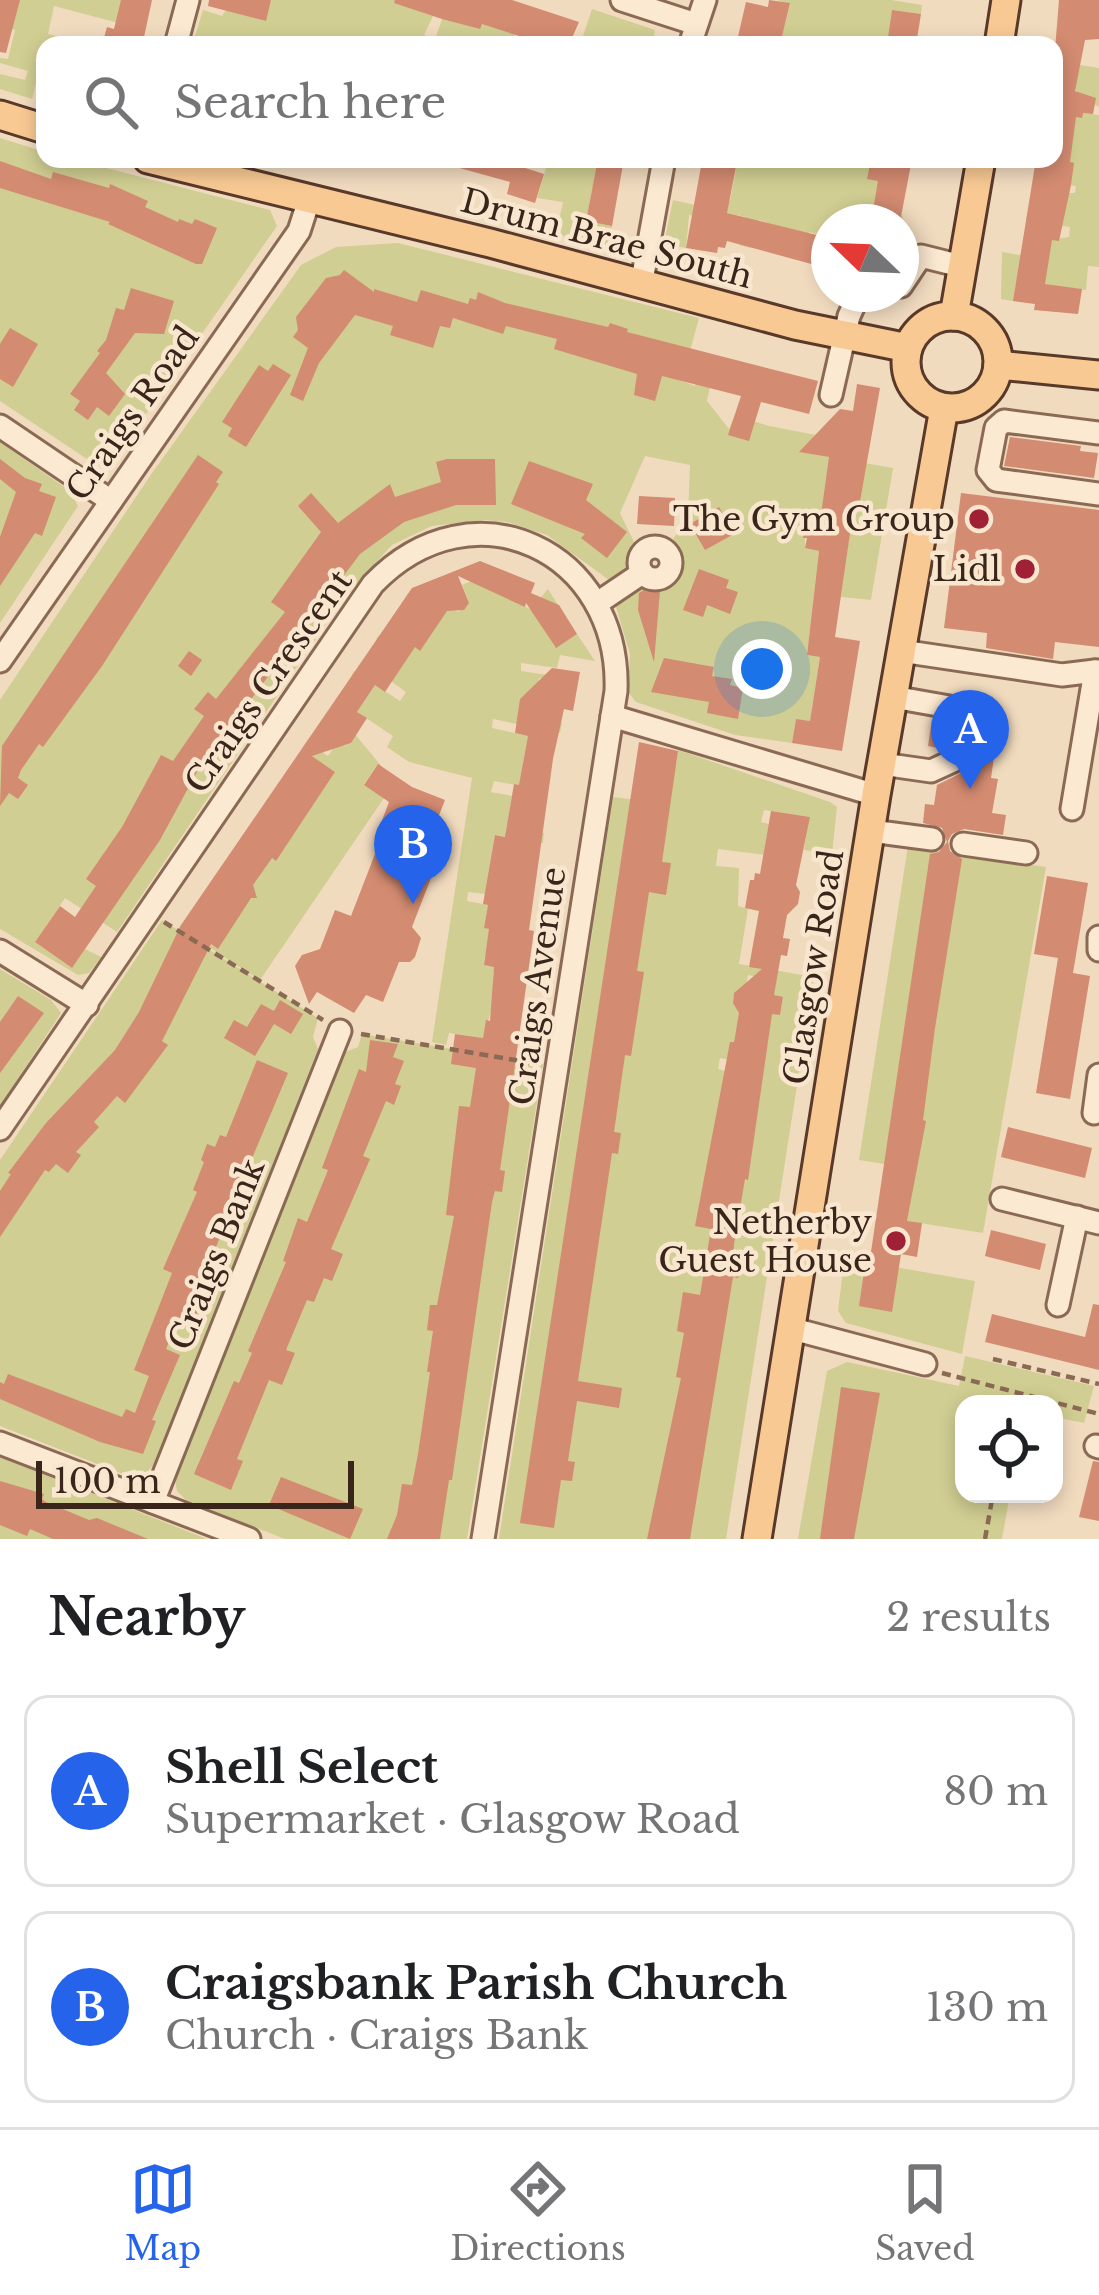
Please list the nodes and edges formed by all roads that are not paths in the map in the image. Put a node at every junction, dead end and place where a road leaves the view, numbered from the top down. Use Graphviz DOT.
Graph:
graph roads {
  1 [pos="188,0"];
  2 [pos="622,0"];
  3 [pos="705,0"];
  4 [pos="1006,0"];
  5 [pos="693,35"];
  6 [pos="178,36"];
  7 [pos="1000,36"];
  8 [pos="0,116"];
  9 [pos="36,126"];
  10 [pos="183,168"];
  11 [pos="662,168"];
  12 [pos="979,168"];
  13 [pos="309,200"];
  14 [pos="919,259"];
  15 [pos="961,266"];
  16 [pos="641,286"];
  17 [pos="853,312"];
  18 [pos="954,316"];
  19 [pos="844,338"];
  20 [pos="908,349"];
  21 [pos="998,365"];
  22 [pos="1099,375"];
  23 [pos="831,395"];
  24 [pos="944,408"];
  25 [pos="0,426"];
  26 [pos="1099,433"];
  27 [pos="1099,494"];
  28 [pos="111,501"];
  29 [pos="642,573"];
  30 [pos="599,602"];
  31 [pos="901,651"];
  32 [pos="0,661"];
  33 [pos="1097,671"];
  34 [pos="893,697"];
  35 [pos="612,716"];
  36 [pos="882,764"];
  37 [pos="877,795"];
  38 [pos="1072,808"];
  39 [pos="871,831"];
  40 [pos="932,839"];
  41 [pos="963,844"];
  42 [pos="1026,853"];
  43 [pos="1099,937"];
  44 [pos="1099,950"];
  45 [pos="0,951"];
  46 [pos="87,1004"];
  47 [pos="340,1031"];
  48 [pos="1099,1075"];
  49 [pos="1094,1113"];
  50 [pos="0,1129"];
  51 [pos="1002,1199"];
  52 [pos="1088,1220"];
  53 [pos="1058,1305"];
  54 [pos="793,1328"];
  55 [pos="925,1364"];
  56 [pos="0,1443"];
  57 [pos="153,1502"];
  58 [pos="249,1539"];
  59 [pos="483,1539"];
  60 [pos="757,1539"];
  1 -- 6 [label="street"];
  2 -- 5 [label="street"];
  3 -- 5 [label="street"];
  4 -- 7 [label="main road"];
  8 -- 9 [label="main road"];
  10 -- 13 [label="main road, Drum Brae South"];
  11 -- 16 [label="street"];
  12 -- 15 [label="main road"];
  13 -- 16 [label="main road, Drum Brae South"];
  13 -- 28 [label="street, Craigs Road"];
  14 -- 15 [label="street"];
  15 -- 18 [label="main road"];
  16 -- 19 [label="main road, Drum Brae South"];
  17 -- 19 [label="street"];
  18 -- 20 [label="main road"];
  18 -- 21 [label="main road"];
  19 -- 20 [label="main road, Drum Brae South"];
  19 -- 23 [label="street"];
  20 -- 24 [label="main road"];
  21 -- 22 [label="main road"];
  21 -- 24 [label="main road"];
  24 -- 31 [label="main road, Glasgow Road"];
  25 -- 28 [label="street"];
  26 -- 27 [label="street"];
  28 -- 32 [label="street, Craigs Road"];
  29 -- 30 [label="street"];
  30 -- 35 [label="street, Craigs Crescent"];
  30 -- 46 [label="street, Craigs Crescent"];
  31 -- 33 [label="street"];
  31 -- 34 [label="main road, Glasgow Road"];
  33 -- 38 [label="street"];
  34 -- 36 [label="main road, Glasgow Road"];
  34 -- 36 [label="street"];
  35 -- 37 [label="street"];
  35 -- 59 [label="street, Craigs Avenue"];
  36 -- 37 [label="main road, Glasgow Road"];
  37 -- 39 [label="main road, Glasgow Road"];
  39 -- 40 [label="street"];
  39 -- 54 [label="main road, Glasgow Road"];
  41 -- 42 [label="street"];
  43 -- 44 [label="street"];
  45 -- 46 [label="street"];
  46 -- 50 [label="street, Craigs Crescent"];
  47 -- 57 [label="street, Craigs Bank"];
  48 -- 49 [label="street"];
  51 -- 52 [label="street"];
  52 -- 53 [label="street"];
  54 -- 55 [label="street"];
  54 -- 60 [label="main road, Glasgow Road"];
  56 -- 57 [label="street"];
  57 -- 58 [label="street"];
}
